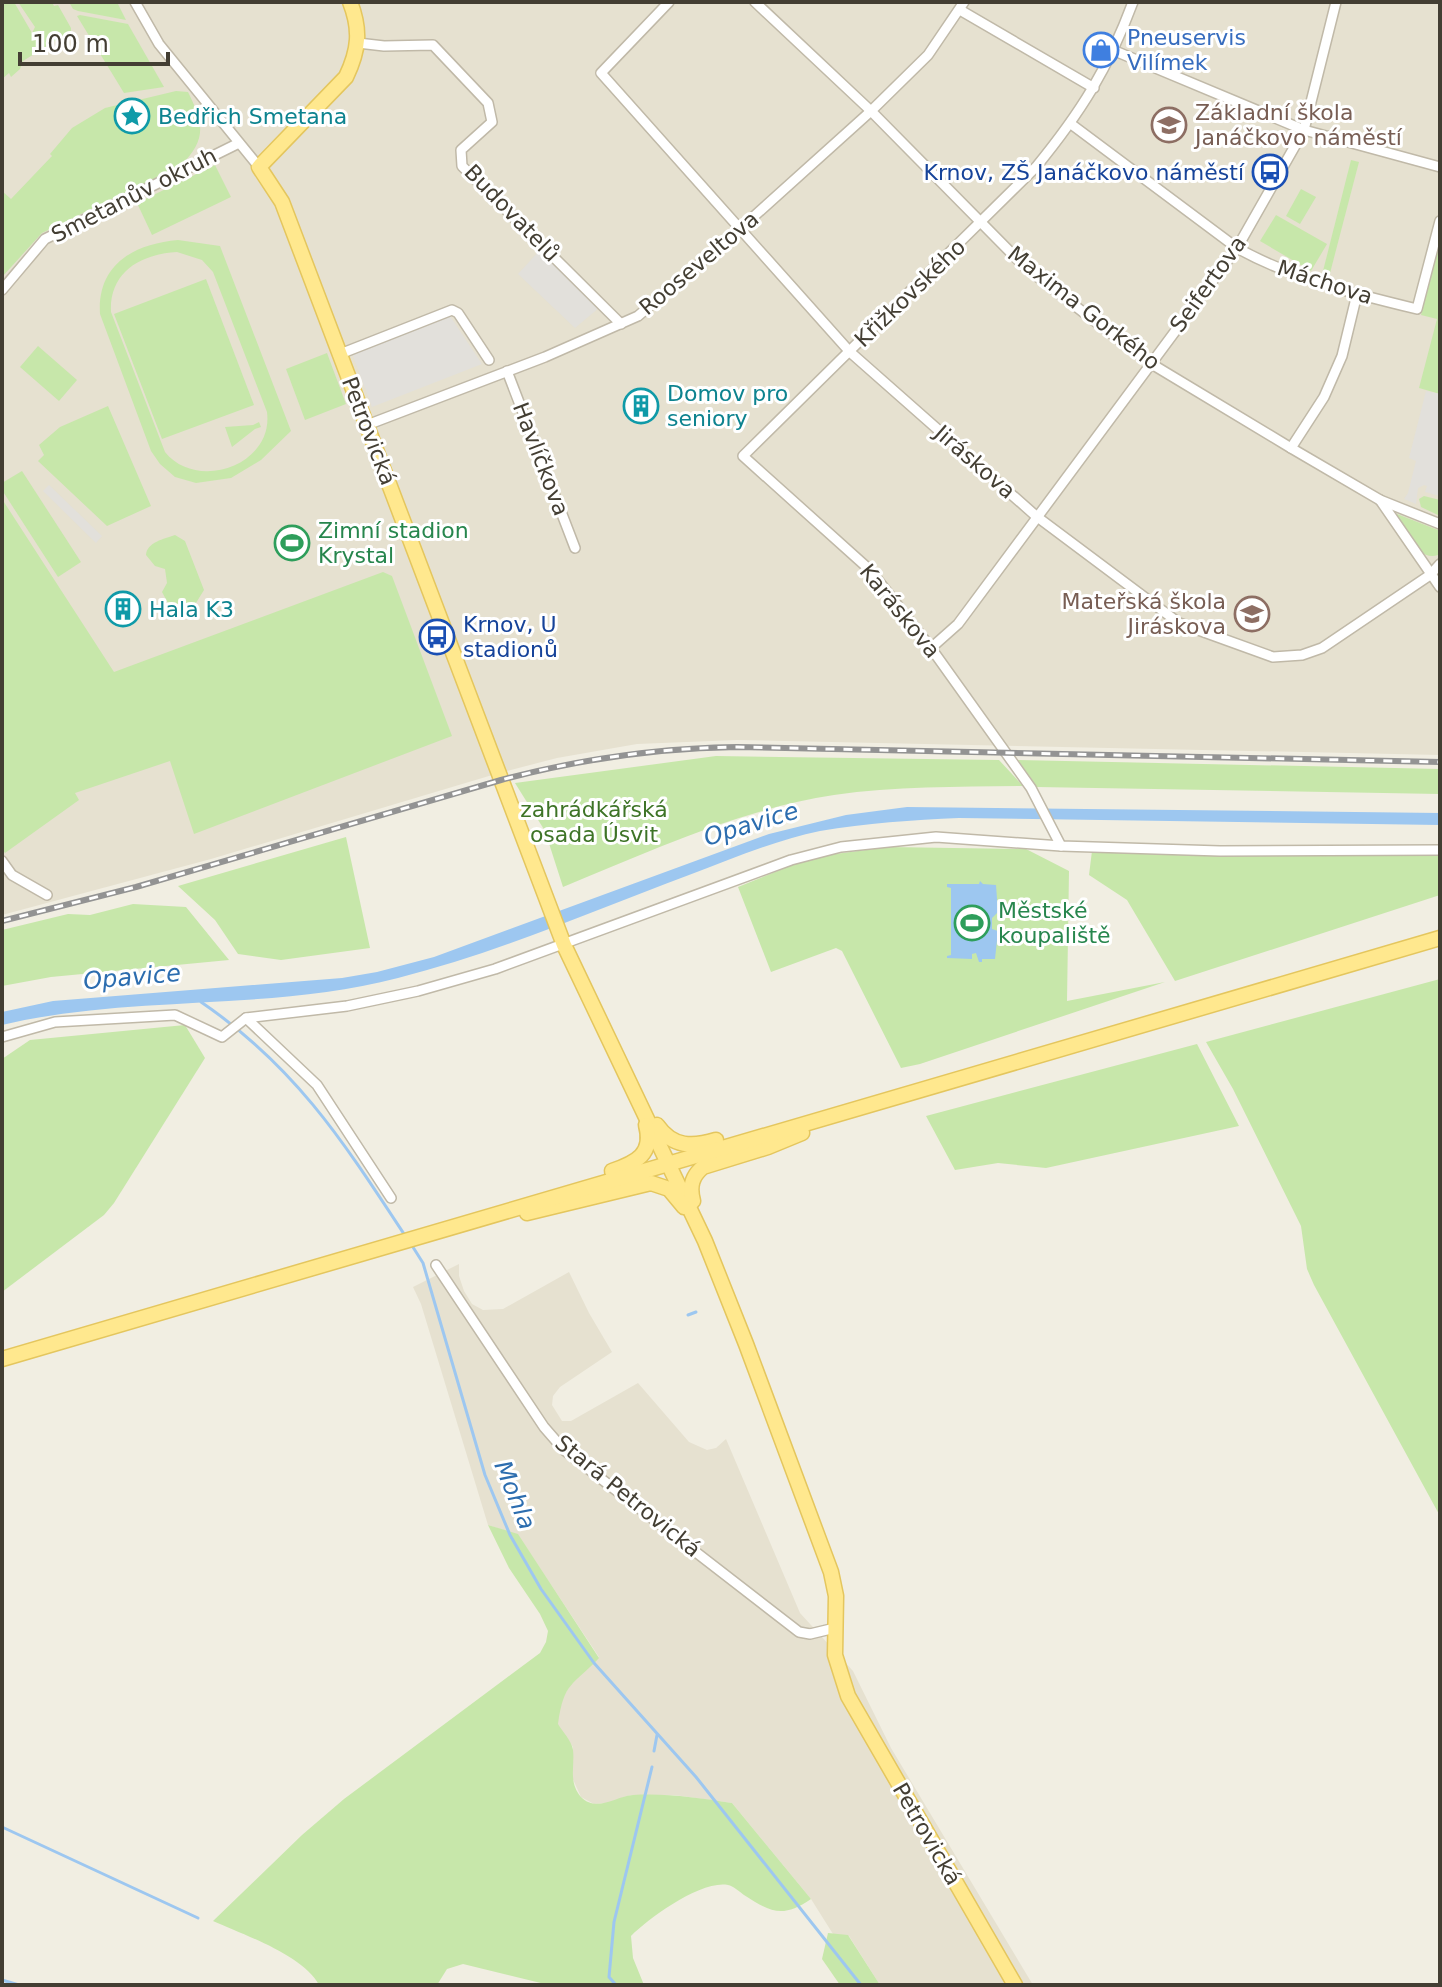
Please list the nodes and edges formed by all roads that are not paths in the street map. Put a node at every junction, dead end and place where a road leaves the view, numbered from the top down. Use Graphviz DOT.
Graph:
graph roads {
  1 [pos="135,2"];
  2 [pos="350,2"];
  3 [pos="669,2"];
  4 [pos="755,2"];
  5 [pos="1133,2"];
  6 [pos="1336,2"];
  7 [pos="962,6"];
  8 [pos="358,43"];
  9 [pos="1115,51"];
  10 [pos="1094,88"];
  11 [pos="871,111"];
  12 [pos="1071,124"];
  13 [pos="1304,130"];
  14 [pos="239,143"];
  15 [pos="259,167"];
  16 [pos="1440,167"];
  17 [pos="1440,221"];
  18 [pos="983,222"];
  19 [pos="741,228"];
  20 [pos="1237,248"];
  21 [pos="2,290"];
  22 [pos="1357,294"];
  23 [pos="621,324"];
  24 [pos="850,352"];
  25 [pos="340,354"];
  26 [pos="489,360"];
  27 [pos="1150,363"];
  28 [pos="507,371"];
  29 [pos="367,425"];
  30 [pos="1291,448"];
  31 [pos="743,456"];
  32 [pos="1380,500"];
  33 [pos="1036,516"];
  34 [pos="1440,524"];
  35 [pos="575,548"];
  36 [pos="1440,564"];
  37 [pos="1430,575"];
  38 [pos="1440,587"];
  39 [pos="931,648"];
  40 [pos="1061,846"];
  41 [pos="1440,850"];
  42 [pos="2,861"];
  43 [pos="47,895"];
  44 [pos="1440,938"];
  45 [pos="563,942"];
  46 [pos="243,1019"];
  47 [pos="2,1037"];
  48 [pos="633,1087"];
  49 [pos="846,1112"];
  50 [pos="671,1163"];
  51 [pos="391,1198"];
  52 [pos="474,1220"];
  53 [pos="705,1241"];
  54 [pos="436,1265"];
  55 [pos="2,1359"];
  56 [pos="835,1628"];
  57 [pos="1015,1985"];
  1 -- 14 [label="street, Petrovická"];
  2 -- 8 [label="main road"];
  3 -- 19 [label="street, Jiráskova"];
  4 -- 11 [label="street, Maxima Gorkého"];
  5 -- 9 [label="street"];
  6 -- 13 [label="street, Seifertova"];
  7 -- 10 [label="street"];
  7 -- 11 [label="street, Rooseveltova"];
  8 -- 15 [label="main road"];
  8 -- 23 [label="street, Budovatelů"];
  9 -- 10 [label="street, Křižkovského"];
  9 -- 13 [label="street"];
  10 -- 12 [label="street, Křižkovského"];
  11 -- 18 [label="street, Maxima Gorkého"];
  11 -- 19 [label="street, Rooseveltova"];
  12 -- 18 [label="street, Křižkovského"];
  12 -- 20 [label="street, Máchova"];
  13 -- 16 [label="street"];
  13 -- 20 [label="street, Seifertova"];
  14 -- 15 [label="street, Petrovická"];
  14 -- 21 [label="street, Smetanův okruh"];
  15 -- 25 [label="main road, Petrovická"];
  17 -- 22 [label="street, Máchova"];
  18 -- 24 [label="street, Křižkovského"];
  18 -- 27 [label="street, Maxima Gorkého"];
  19 -- 23 [label="street, Rooseveltova"];
  19 -- 24 [label="street, Jiráskova"];
  20 -- 22 [label="street, Máchova"];
  20 -- 27 [label="street, Seifertova"];
  22 -- 30 [label="street"];
  23 -- 28 [label="street, Rooseveltova"];
  24 -- 31 [label="street, Křižkovského"];
  24 -- 33 [label="street, Jiráskova"];
  25 -- 26 [label="street"];
  25 -- 29 [label="main road, Petrovická"];
  27 -- 30 [label="street, Maxima Gorkého"];
  27 -- 33 [label="street, Seifertova"];
  28 -- 29 [label="street, Rooseveltova"];
  28 -- 35 [label="street, Havlíčkova"];
  29 -- 45 [label="main road, Petrovická"];
  30 -- 32 [label="street, Maxima Gorkého"];
  31 -- 39 [label="street, Karáskova"];
  32 -- 34 [label="street, Maxima Gorkého"];
  32 -- 37 [label="street, Maxima Gorkého"];
  33 -- 37 [label="street, Jiráskova"];
  33 -- 39 [label="street, Seifertova"];
  36 -- 37 [label="street, Jiráskova"];
  37 -- 38 [label="street, Maxima Gorkého"];
  39 -- 40 [label="street, Karáskova"];
  40 -- 41 [label="street"];
  40 -- 45 [label="street"];
  42 -- 43 [label="street"];
  44 -- 49 [label="main road"];
  45 -- 46 [label="street"];
  45 -- 48 [label="main road, Petrovická"];
  46 -- 47 [label="street"];
  46 -- 51 [label="street"];
  48 -- 49 [label="main road"];
  48 -- 50 [label="main road"];
  48 -- 52 [label="main road"];
  49 -- 50 [label="main road"];
  49 -- 53 [label="main road"];
  50 -- 52 [label="main road"];
  50 -- 53 [label="main road"];
  52 -- 53 [label="main road"];
  52 -- 55 [label="main road"];
  53 -- 56 [label="main road, Petrovická"];
  54 -- 56 [label="street, Stará Petrovická"];
  56 -- 57 [label="main road, Petrovická"];
}
